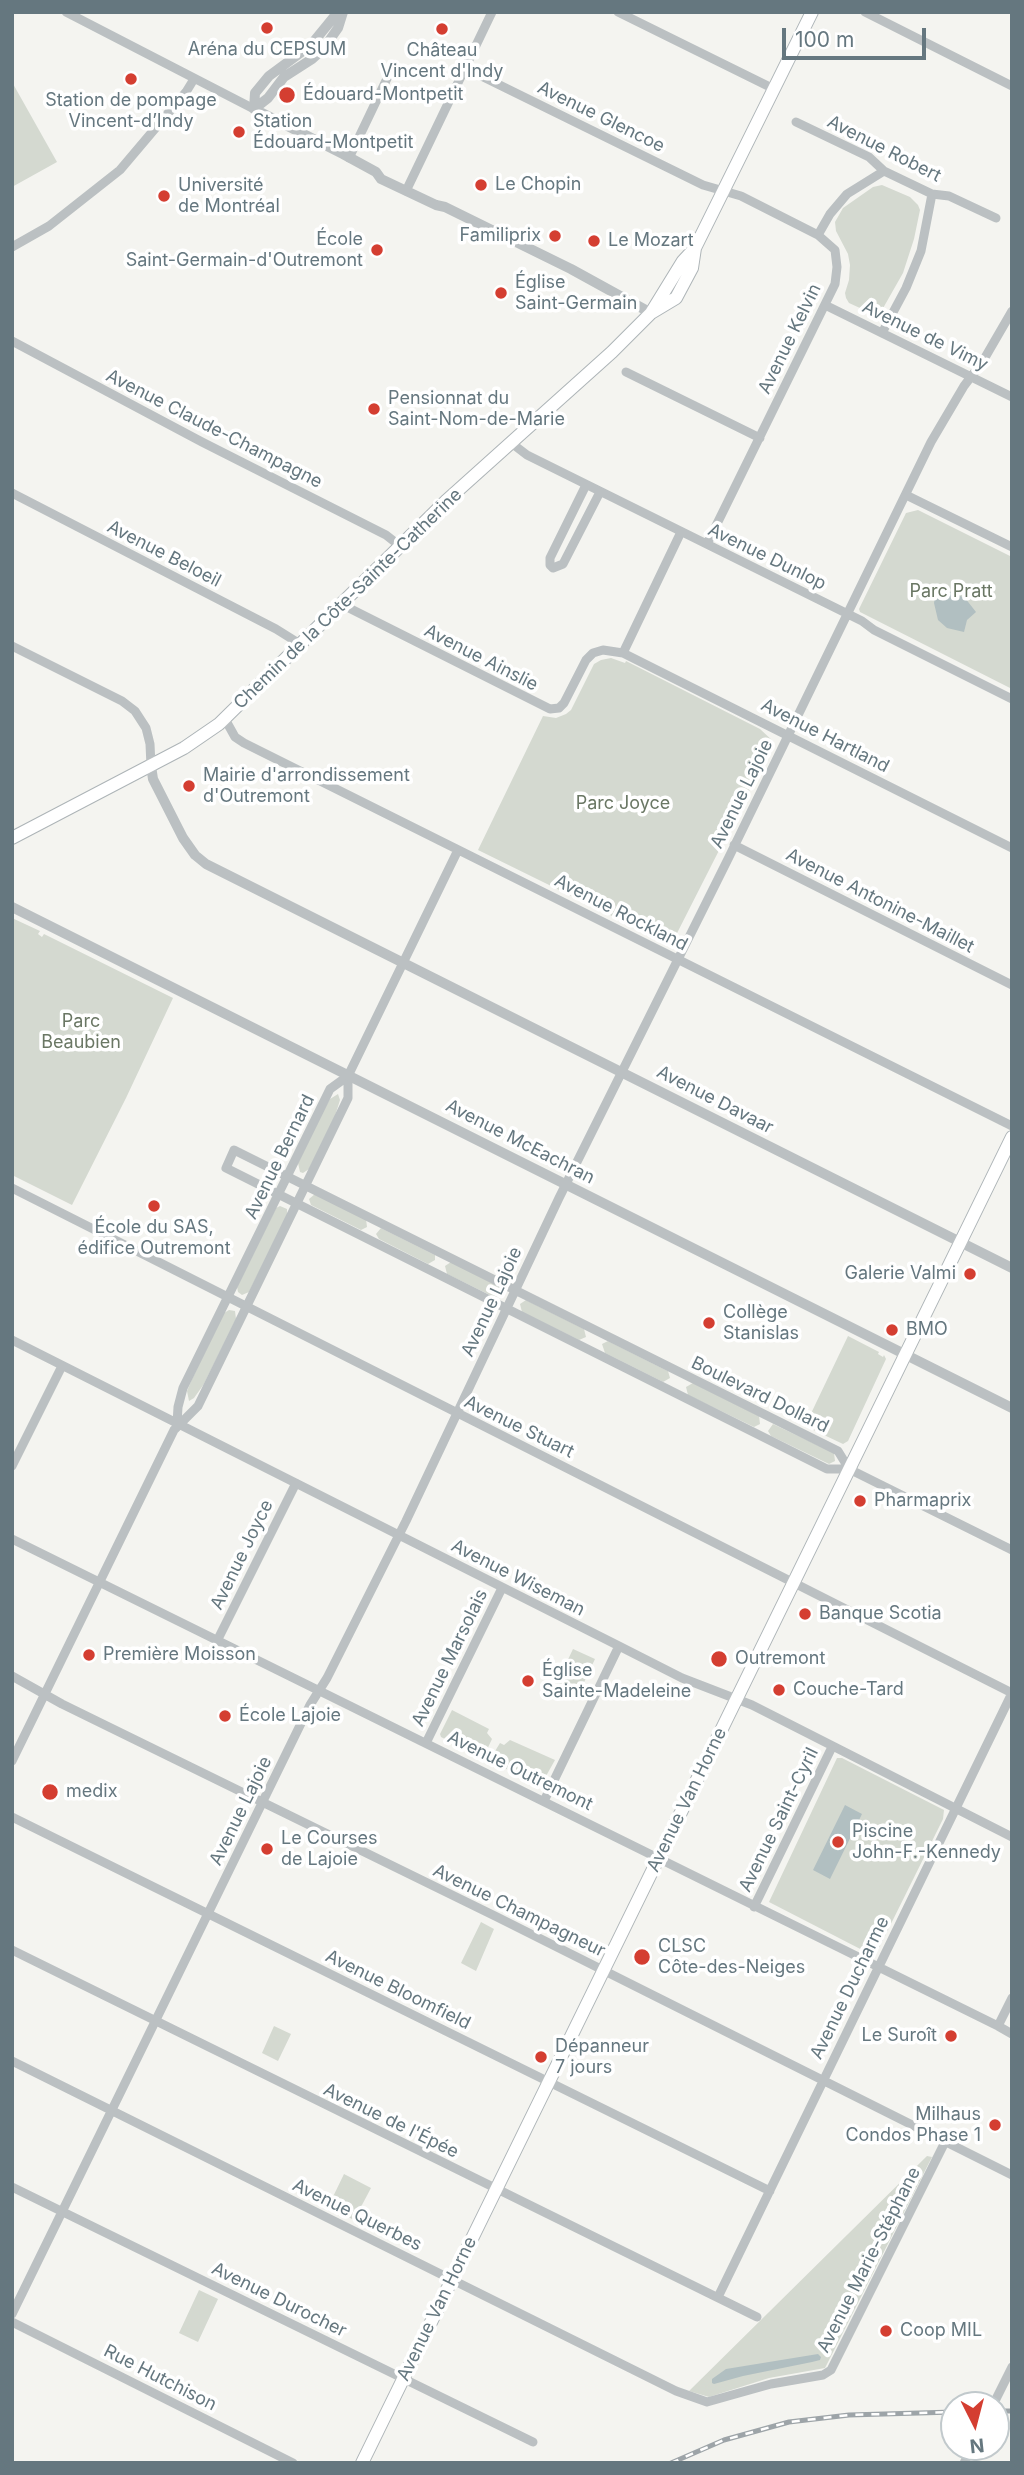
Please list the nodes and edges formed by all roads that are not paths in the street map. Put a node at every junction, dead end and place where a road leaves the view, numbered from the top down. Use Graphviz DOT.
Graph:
graph roads {
  1 [pos="66,12"];
  2 [pos="341,12"];
  3 [pos="492,12"];
  4 [pos="618,12"];
  5 [pos="811,12"];
  6 [pos="865,12"];
  7 [pos="393,66"];
  8 [pos="465,68"];
  9 [pos="194,79"];
  10 [pos="1012,86"];
  11 [pos="774,89"];
  12 [pos="254,109"];
  13 [pos="796,122"];
  14 [pos="349,158"];
  15 [pos="884,171"];
  16 [pos="408,188"];
  17 [pos="724,190"];
  18 [pos="932,194"];
  19 [pos="996,218"];
  20 [pos="818,235"];
  21 [pos="12,247"];
  22 [pos="825,305"];
  23 [pos="1012,311"];
  24 [pos="651,313"];
  25 [pos="882,333"];
  26 [pos="12,341"];
  27 [pos="626,372"];
  28 [pos="972,377"];
  29 [pos="1012,397"];
  30 [pos="760,438"];
  31 [pos="510,442"];
  32 [pos="586,485"];
  33 [pos="600,492"];
  34 [pos="12,493"];
  35 [pos="906,495"];
  36 [pos="681,532"];
  37 [pos="707,544"];
  38 [pos="400,546"];
  39 [pos="1012,547"];
  40 [pos="341,604"];
  41 [pos="846,614"];
  42 [pos="300,644"];
  43 [pos="12,646"];
  44 [pos="623,653"];
  45 [pos="1012,699"];
  46 [pos="225,719"];
  47 [pos="787,736"];
  48 [pos="151,766"];
  49 [pos="12,838"];
  50 [pos="734,845"];
  51 [pos="1012,848"];
  52 [pos="458,850"];
  53 [pos="12,907"];
  54 [pos="676,959"];
  55 [pos="403,963"];
  56 [pos="1012,985"];
  57 [pos="621,1072"];
  58 [pos="348,1076"];
  59 [pos="1012,1126"];
  60 [pos="1012,1137"];
  61 [pos="288,1176"];
  62 [pos="306,1185"];
  63 [pos="565,1185"];
  64 [pos="12,1188"];
  65 [pos="279,1195"];
  66 [pos="297,1203"];
  67 [pos="960,1241"];
  68 [pos="1012,1268"];
  69 [pos="515,1290"];
  70 [pos="228,1298"];
  71 [pos="245,1308"];
  72 [pos="507,1308"];
  73 [pos="12,1340"];
  74 [pos="904,1355"];
  75 [pos="62,1366"];
  76 [pos="1012,1408"];
  77 [pos="456,1414"];
  78 [pos="177,1424"];
  79 [pos="12,1466"];
  80 [pos="849,1469"];
  81 [pos="296,1483"];
  82 [pos="398,1535"];
  83 [pos="12,1539"];
  84 [pos="1012,1550"];
  85 [pos="100,1583"];
  86 [pos="793,1583"];
  87 [pos="502,1588"];
  88 [pos="217,1642"];
  89 [pos="619,1646"];
  90 [pos="12,1676"];
  91 [pos="319,1691"];
  92 [pos="1012,1693"];
  93 [pos="46,1694"];
  94 [pos="736,1699"];
  95 [pos="426,1742"];
  96 [pos="832,1747"];
  97 [pos="12,1761"];
  98 [pos="544,1801"];
  99 [pos="264,1802"];
  100 [pos="955,1809"];
  101 [pos="12,1817"];
  102 [pos="1012,1837"];
  103 [pos="658,1859"];
  104 [pos="754,1907"];
  105 [pos="208,1913"];
  106 [pos="12,1950"];
  107 [pos="878,1968"];
  108 [pos="604,1971"];
  109 [pos="1012,1998"];
  110 [pos="156,2022"];
  111 [pos="998,2026"];
  112 [pos="1012,2034"];
  113 [pos="12,2062"];
  114 [pos="549,2081"];
  115 [pos="824,2081"];
  116 [pos="112,2110"];
  117 [pos="945,2142"];
  118 [pos="1012,2175"];
  119 [pos="12,2187"];
  120 [pos="496,2189"];
  121 [pos="770,2191"];
  122 [pos="62,2211"];
  123 [pos="452,2280"];
  124 [pos="718,2297"];
  125 [pos="12,2314"];
  126 [pos="757,2317"];
  127 [pos="12,2322"];
  128 [pos="1012,2367"];
  129 [pos="403,2378"];
  130 [pos="1000,2391"];
  131 [pos="688,2397"];
  132 [pos="533,2442"];
  133 [pos="293,2463"];
  134 [pos="362,2463"];
  1 -- 9 [label="street"];
  2 -- 12 [label="street"];
  3 -- 8 [label="street"];
  4 -- 11 [label="street"];
  5 -- 11 [label="main road, Chemin de la Côte-Sainte-Catherine"];
  6 -- 10 [label="street"];
  7 -- 14 [label="street"];
  8 -- 16 [label="street"];
  8 -- 17 [label="street, Avenue Glencoe"];
  9 -- 12 [label="street"];
  9 -- 21 [label="street"];
  11 -- 17 [label="main road, Chemin de la Côte-Sainte-Catherine"];
  12 -- 14 [label="street"];
  13 -- 15 [label="street, Avenue Robert"];
  14 -- 16 [label="street"];
  15 -- 18 [label="street, Avenue Robert"];
  15 -- 20 [label="street"];
  16 -- 24 [label="street"];
  17 -- 20 [label="street"];
  17 -- 24 [label="main road, Chemin de la Côte-Sainte-Catherine"];
  18 -- 19 [label="street, Avenue Robert"];
  18 -- 25 [label="street"];
  20 -- 22 [label="street, Avenue Kelvin"];
  22 -- 25 [label="street, Avenue de Vimy"];
  22 -- 30 [label="street, Avenue Kelvin"];
  23 -- 28 [label="street, Avenue Lajoie"];
  24 -- 31 [label="main road, Chemin de la Côte-Sainte-Catherine"];
  25 -- 28 [label="street, Avenue de Vimy"];
  26 -- 38 [label="street, Avenue Claude-Champagne"];
  27 -- 30 [label="street"];
  28 -- 29 [label="street, Avenue de Vimy"];
  28 -- 35 [label="street, Avenue Lajoie"];
  30 -- 37 [label="street, Avenue Kelvin"];
  31 -- 32 [label="street, Avenue Dunlop"];
  31 -- 38 [label="main road, Chemin de la Côte-Sainte-Catherine"];
  32 -- 33 [label="street, Avenue Dunlop"];
  32 -- 33 [label="street"];
  33 -- 36 [label="street, Avenue Dunlop"];
  34 -- 42 [label="street, Avenue Beloeil"];
  35 -- 39 [label="street"];
  35 -- 41 [label="street, Avenue Lajoie"];
  36 -- 37 [label="street, Avenue Dunlop"];
  36 -- 44 [label="street"];
  37 -- 41 [label="street, Avenue Dunlop"];
  38 -- 40 [label="main road, Chemin de la Côte-Sainte-Catherine"];
  40 -- 42 [label="main road, Chemin de la Côte-Sainte-Catherine"];
  40 -- 44 [label="street, Avenue Ainslie"];
  41 -- 45 [label="street, Avenue Dunlop"];
  41 -- 47 [label="street, Avenue Lajoie"];
  42 -- 46 [label="main road, Chemin de la Côte-Sainte-Catherine"];
  43 -- 48 [label="street"];
  44 -- 47 [label="street, Avenue Hartland"];
  46 -- 48 [label="main road, Chemin de la Côte-Sainte-Catherine"];
  46 -- 52 [label="street, Avenue Rockland"];
  47 -- 50 [label="street, Avenue Lajoie"];
  47 -- 51 [label="street, Avenue Hartland"];
  48 -- 49 [label="main road, Chemin de la Côte-Sainte-Catherine"];
  48 -- 55 [label="street, Avenue Davaar"];
  50 -- 54 [label="street, Avenue Lajoie"];
  50 -- 56 [label="street, Avenue Antonine-Maillet"];
  52 -- 54 [label="street, Avenue Rockland"];
  52 -- 55 [label="street"];
  53 -- 58 [label="street, Avenue McEachran"];
  54 -- 57 [label="street, Avenue Lajoie"];
  54 -- 59 [label="street, Avenue Rockland"];
  55 -- 57 [label="street, Avenue Davaar"];
  55 -- 58 [label="street"];
  57 -- 63 [label="street, Avenue Lajoie"];
  57 -- 67 [label="street, Avenue Davaar"];
  58 -- 61 [label="street, Avenue Bernard"];
  58 -- 62 [label="street, Avenue Bernard"];
  58 -- 63 [label="street, Avenue McEachran"];
  60 -- 67 [label="main road, Avenue Van Horne"];
  61 -- 62 [label="street, Boulevard Dollard"];
  61 -- 65 [label="street, Avenue Bernard"];
  61 -- 65 [label="street, Boulevard Dollard"];
  62 -- 66 [label="street, Avenue Bernard"];
  62 -- 69 [label="street, Boulevard Dollard"];
  63 -- 69 [label="street, Avenue Lajoie"];
  63 -- 74 [label="street, Avenue McEachran"];
  64 -- 70 [label="street, Avenue Stuart"];
  65 -- 66 [label="street, Boulevard Dollard"];
  65 -- 70 [label="street, Avenue Bernard"];
  66 -- 71 [label="street, Avenue Bernard"];
  66 -- 72 [label="street, Boulevard Dollard"];
  67 -- 68 [label="street, Avenue Davaar"];
  67 -- 74 [label="main road, Avenue Van Horne"];
  69 -- 72 [label="street, Avenue Lajoie"];
  69 -- 80 [label="street, Boulevard Dollard"];
  70 -- 71 [label="street, Avenue Stuart"];
  70 -- 78 [label="street, Avenue Bernard"];
  71 -- 77 [label="street, Avenue Stuart"];
  71 -- 78 [label="street, Avenue Bernard"];
  72 -- 77 [label="street, Avenue Lajoie"];
  72 -- 80 [label="street, Boulevard Dollard"];
  73 -- 75 [label="street, Avenue Wiseman"];
  74 -- 76 [label="street, Avenue McEachran"];
  74 -- 80 [label="main road, Avenue Van Horne"];
  75 -- 78 [label="street, Avenue Wiseman"];
  75 -- 79 [label="street"];
  77 -- 82 [label="street, Avenue Lajoie"];
  77 -- 86 [label="street, Avenue Stuart"];
  78 -- 81 [label="street, Avenue Wiseman"];
  78 -- 85 [label="street, Avenue Bernard"];
  80 -- 84 [label="street"];
  80 -- 86 [label="main road, Avenue Van Horne"];
  81 -- 82 [label="street, Avenue Wiseman"];
  81 -- 88 [label="street, Avenue Joyce"];
  82 -- 87 [label="street, Avenue Wiseman"];
  82 -- 91 [label="street, Avenue Lajoie"];
  83 -- 85 [label="street, Avenue Outremont"];
  85 -- 88 [label="street, Avenue Outremont"];
  85 -- 93 [label="street, Avenue Bernard"];
  86 -- 92 [label="street, Avenue Stuart"];
  86 -- 94 [label="main road, Avenue Van Horne"];
  87 -- 89 [label="street, Avenue Wiseman"];
  87 -- 95 [label="street, Avenue Marsolais"];
  88 -- 91 [label="street, Avenue Outremont"];
  89 -- 94 [label="street, Avenue Wiseman"];
  89 -- 98 [label="street"];
  90 -- 93 [label="street, Avenue Champagneur"];
  91 -- 95 [label="street, Avenue Outremont"];
  91 -- 99 [label="street, Avenue Lajoie"];
  92 -- 100 [label="street, Avenue Ducharme"];
  93 -- 97 [label="street, Avenue Bernard"];
  93 -- 99 [label="street, Avenue Champagneur"];
  94 -- 96 [label="street, Avenue Wiseman"];
  94 -- 103 [label="main road, Avenue Van Horne"];
  95 -- 98 [label="street, Avenue Outremont"];
  96 -- 100 [label="street, Avenue Wiseman"];
  96 -- 104 [label="street, Avenue Saint-Cyril"];
  98 -- 103 [label="street, Avenue Outremont"];
  99 -- 105 [label="street, Avenue Lajoie"];
  99 -- 108 [label="street, Avenue Champagneur"];
  100 -- 102 [label="street, Avenue Wiseman"];
  100 -- 107 [label="street, Avenue Ducharme"];
  101 -- 105 [label="street, Avenue Bloomfield"];
  103 -- 104 [label="street, Avenue Outremont"];
  103 -- 108 [label="main road, Avenue Van Horne"];
  104 -- 107 [label="street, Avenue Outremont"];
  105 -- 110 [label="street, Avenue Lajoie"];
  105 -- 114 [label="street, Avenue Bloomfield"];
  106 -- 110 [label="street, Avenue de l'Épée"];
  107 -- 111 [label="street, Avenue Outremont"];
  107 -- 115 [label="street, Avenue Ducharme"];
  108 -- 114 [label="main road, Avenue Van Horne"];
  108 -- 115 [label="street, Avenue Champagneur"];
  109 -- 111 [label="street"];
  110 -- 116 [label="street, Avenue Lajoie"];
  110 -- 120 [label="street, Avenue de l'Épée"];
  111 -- 112 [label="street, Avenue Outremont"];
  113 -- 116 [label="street, Avenue Querbes"];
  114 -- 120 [label="main road, Avenue Van Horne"];
  114 -- 121 [label="street, Avenue Bloomfield"];
  115 -- 117 [label="street, Avenue Champagneur"];
  115 -- 121 [label="street, Avenue Ducharme"];
  116 -- 122 [label="street, Avenue Lajoie"];
  116 -- 123 [label="street, Avenue Querbes"];
  117 -- 118 [label="street, Avenue Champagneur"];
  117 -- 131 [label="street, Avenue Marie-Stéphane"];
  119 -- 122 [label="street, Avenue Durocher"];
  120 -- 123 [label="main road, Avenue Van Horne"];
  120 -- 124 [label="street, Avenue de l'Épée"];
  121 -- 124 [label="street, Avenue Ducharme"];
  122 -- 125 [label="street, Avenue Lajoie"];
  122 -- 129 [label="street, Avenue Durocher"];
  123 -- 129 [label="main road, Avenue Van Horne"];
  123 -- 131 [label="street, Avenue Querbes"];
  124 -- 126 [label="street, Avenue de l'Épée"];
  127 -- 133 [label="street, Rue Hutchison"];
  128 -- 130 [label="street"];
  129 -- 132 [label="street, Avenue Durocher"];
  129 -- 134 [label="main road, Avenue Van Horne"];
}
